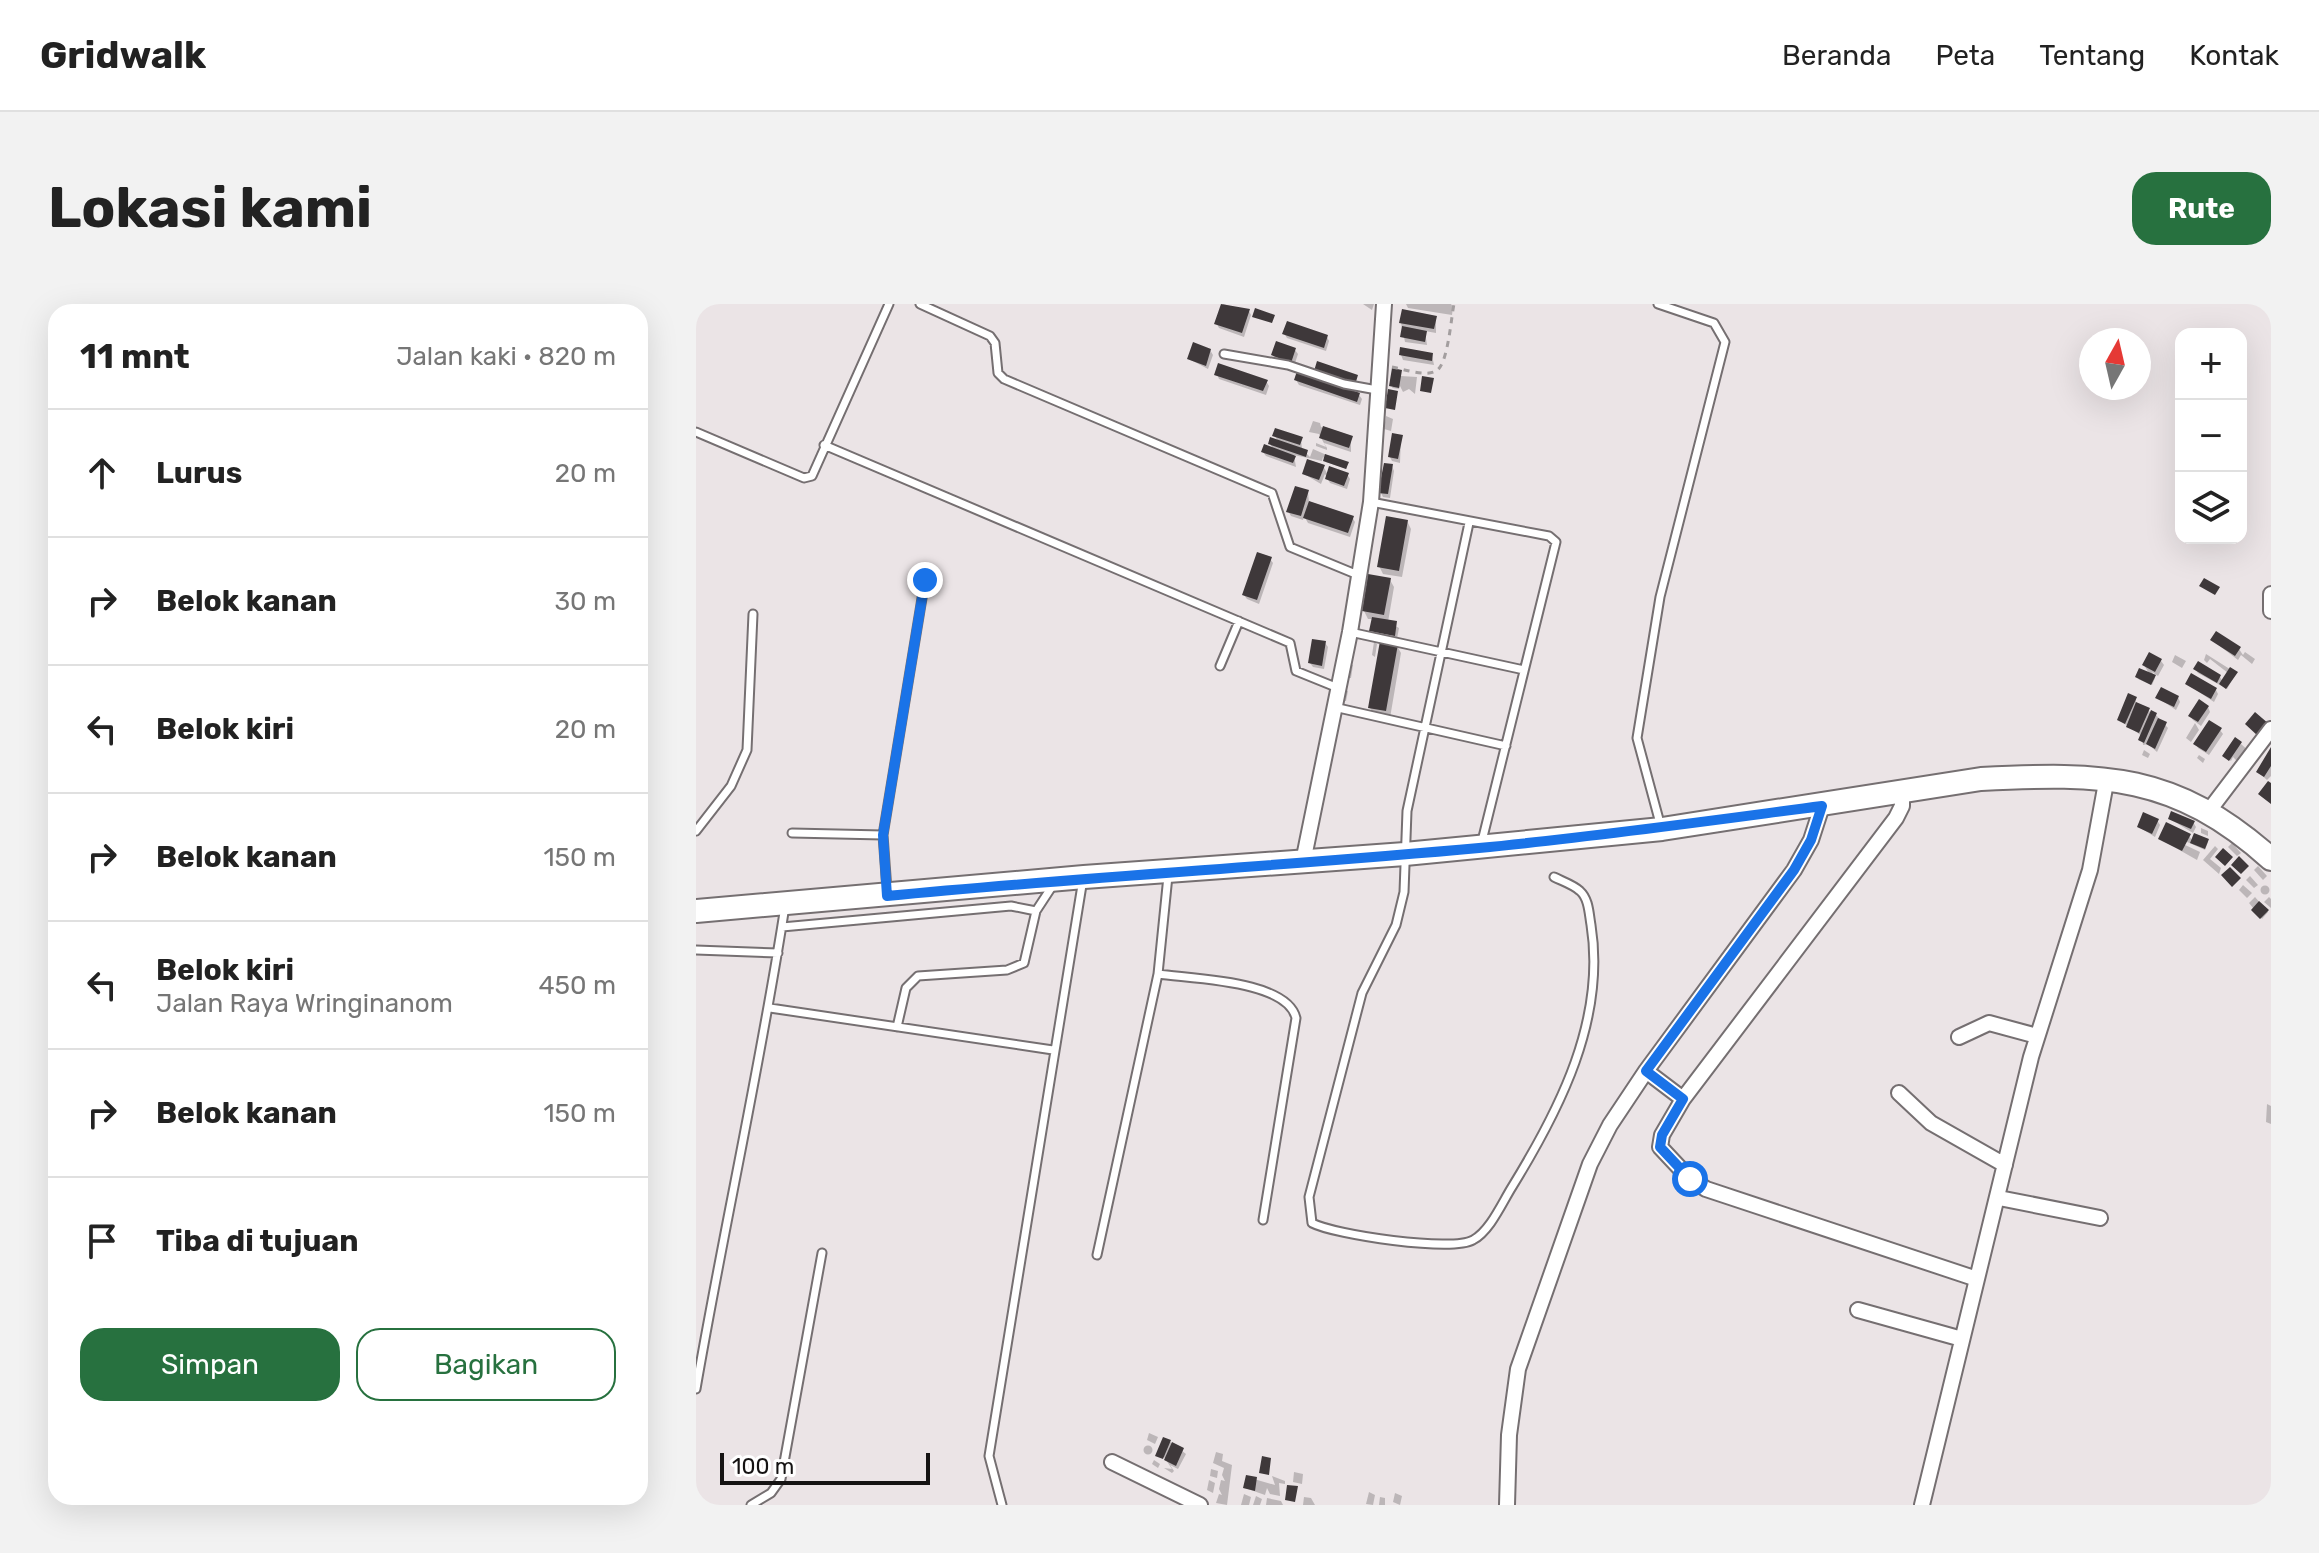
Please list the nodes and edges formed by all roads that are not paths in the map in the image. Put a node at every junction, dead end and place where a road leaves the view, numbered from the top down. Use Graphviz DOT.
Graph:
graph roads {
  1 [pos="889,304"];
  2 [pos="920,304"];
  3 [pos="1384,304"];
  4 [pos="1658,304"];
  5 [pos="1224,354"];
  6 [pos="1377,390"];
  7 [pos="696,432"];
  8 [pos="824,445"];
  9 [pos="1371,502"];
  10 [pos="1469,523"];
  11 [pos="1360,576"];
  12 [pos="925,580"];
  13 [pos="2271,594"];
  14 [pos="2271,611"];
  15 [pos="753,614"];
  16 [pos="1239,621"];
  17 [pos="1350,632"];
  18 [pos="1440,652"];
  19 [pos="1220,666"];
  20 [pos="1524,670"];
  21 [pos="1338,688"];
  22 [pos="1334,707"];
  23 [pos="1423,727"];
  24 [pos="2271,729"];
  25 [pos="1506,746"];
  26 [pos="2107,777"];
  27 [pos="1902,793"];
  28 [pos="1822,806"];
  29 [pos="2208,812"];
  30 [pos="1659,819"];
  31 [pos="696,831"];
  32 [pos="792,833"];
  33 [pos="883,835"];
  34 [pos="1481,847"];
  35 [pos="1304,851"];
  36 [pos="1405,854"];
  37 [pos="2271,859"];
  38 [pos="1168,871"];
  39 [pos="1084,877"];
  40 [pos="1554,877"];
  41 [pos="1056,879"];
  42 [pos="887,896"];
  43 [pos="785,903"];
  44 [pos="696,911"];
  45 [pos="1036,911"];
  46 [pos="782,927"];
  47 [pos="696,950"];
  48 [pos="778,953"];
  49 [pos="1158,974"];
  50 [pos="770,1008"];
  51 [pos="897,1027"];
  52 [pos="2037,1036"];
  53 [pos="1959,1037"];
  54 [pos="1053,1050"];
  55 [pos="1646,1071"];
  56 [pos="1899,1093"];
  57 [pos="1683,1099"];
  58 [pos="2005,1165"];
  59 [pos="1999,1198"];
  60 [pos="2100,1218"];
  61 [pos="1263,1220"];
  62 [pos="822,1253"];
  63 [pos="1097,1255"];
  64 [pos="1977,1279"];
  65 [pos="1858,1310"];
  66 [pos="1962,1339"];
  67 [pos="696,1389"];
  68 [pos="1112,1462"];
  69 [pos="751,1505"];
  70 [pos="1002,1505"];
  71 [pos="1200,1505"];
  72 [pos="1507,1505"];
  73 [pos="1922,1505"];
  1 -- 8 [label="lane"];
  2 -- 11 [label="lane"];
  3 -- 6 [label="street"];
  4 -- 30 [label="lane"];
  5 -- 6 [label="lane"];
  6 -- 9 [label="street"];
  7 -- 8 [label="lane"];
  8 -- 16 [label="lane"];
  9 -- 10 [label="lane"];
  9 -- 11 [label="street"];
  10 -- 18 [label="lane"];
  10 -- 20 [label="lane"];
  11 -- 17 [label="street"];
  12 -- 33 [label="lane"];
  13 -- 14 [label="street"];
  15 -- 31 [label="lane"];
  16 -- 19 [label="lane"];
  16 -- 21 [label="lane"];
  17 -- 18 [label="lane"];
  17 -- 21 [label="street"];
  18 -- 20 [label="lane"];
  18 -- 23 [label="lane"];
  20 -- 25 [label="lane"];
  21 -- 22 [label="street"];
  22 -- 23 [label="lane"];
  22 -- 35 [label="street"];
  23 -- 25 [label="lane"];
  23 -- 36 [label="lane"];
  24 -- 29 [label="street"];
  25 -- 34 [label="lane"];
  26 -- 27 [label="main road"];
  26 -- 29 [label="main road"];
  26 -- 52 [label="street"];
  27 -- 28 [label="main road"];
  27 -- 57 [label="street"];
  28 -- 30 [label="main road"];
  28 -- 55 [label="street"];
  29 -- 37 [label="main road"];
  30 -- 34 [label="main road"];
  32 -- 33 [label="lane"];
  33 -- 42 [label="lane"];
  34 -- 36 [label="main road"];
  35 -- 36 [label="main road"];
  35 -- 38 [label="main road"];
  36 -- 40 [label="lane"];
  38 -- 39 [label="main road"];
  38 -- 49 [label="lane"];
  39 -- 41 [label="main road"];
  39 -- 54 [label="lane"];
  41 -- 42 [label="main road"];
  41 -- 45 [label="lane"];
  42 -- 43 [label="main road"];
  43 -- 44 [label="main road"];
  43 -- 46 [label="lane"];
  45 -- 46 [label="lane"];
  45 -- 51 [label="lane"];
  46 -- 48 [label="lane"];
  47 -- 48 [label="lane"];
  48 -- 50 [label="lane"];
  49 -- 61 [label="lane"];
  49 -- 63 [label="lane"];
  50 -- 51 [label="lane"];
  50 -- 67 [label="lane"];
  51 -- 54 [label="lane"];
  52 -- 53 [label="street"];
  52 -- 58 [label="street"];
  54 -- 70 [label="lane"];
  55 -- 57 [label="street"];
  55 -- 72 [label="street"];
  56 -- 58 [label="street"];
  57 -- 64 [label="street"];
  58 -- 59 [label="street"];
  59 -- 60 [label="street"];
  59 -- 64 [label="street"];
  62 -- 69 [label="lane"];
  64 -- 66 [label="street"];
  65 -- 66 [label="street"];
  66 -- 73 [label="street"];
  68 -- 71 [label="street"];
}
